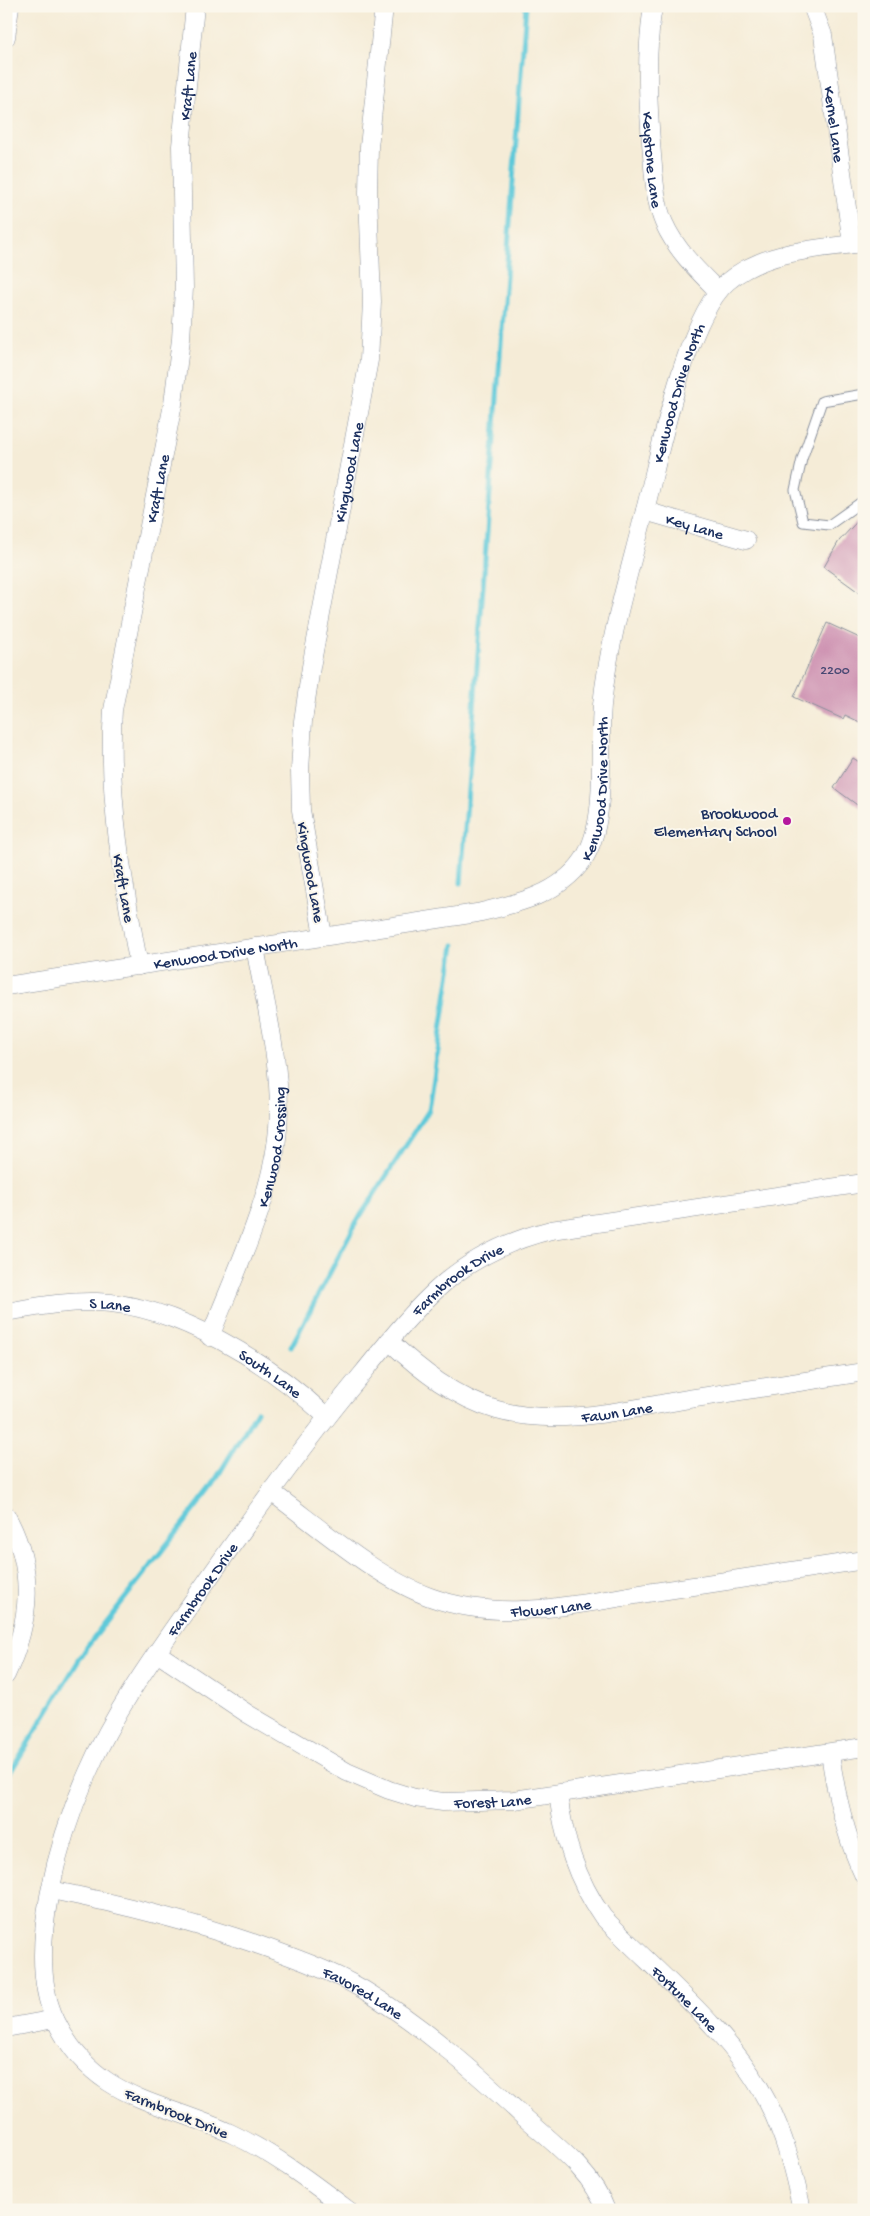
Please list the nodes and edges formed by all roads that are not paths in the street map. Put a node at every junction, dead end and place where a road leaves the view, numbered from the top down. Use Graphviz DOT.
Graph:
graph roads {
  1 [pos="10,6"];
  2 [pos="195,6"];
  3 [pos="384,6"];
  4 [pos="653,6"];
  5 [pos="812,6"];
  6 [pos="6,37"];
  7 [pos="858,244"];
  8 [pos="718,291"];
  9 [pos="864,394"];
  10 [pos="864,500"];
  11 [pos="645,511"];
  12 [pos="746,540"];
  13 [pos="323,936"];
  14 [pos="255,947"];
  15 [pos="139,966"];
  16 [pos="6,986"];
  17 [pos="864,1183"];
  18 [pos="6,1312"];
  19 [pos="210,1337"];
  20 [pos="389,1341"];
  21 [pos="864,1372"];
  22 [pos="327,1417"];
  23 [pos="270,1490"];
  24 [pos="6,1515"];
  25 [pos="864,1560"];
  26 [pos="158,1653"];
  27 [pos="6,1675"];
  28 [pos="864,1747"];
  29 [pos="830,1753"];
  30 [pos="558,1794"];
  31 [pos="864,1876"];
  32 [pos="51,1890"];
  33 [pos="55,2019"];
  34 [pos="6,2028"];
  35 [pos="348,2210"];
  36 [pos="606,2210"];
  37 [pos="802,2210"];
  1 -- 6 [label="street"];
  2 -- 15 [label="street, Kraft Lane"];
  3 -- 13 [label="street, Kingwood Lane"];
  4 -- 8 [label="street, Keystone Lane"];
  5 -- 7 [label="street, Kernel Lane"];
  7 -- 8 [label="street, Kenwood Drive North"];
  8 -- 11 [label="street, Kenwood Drive North"];
  9 -- 10 [label="lane"];
  11 -- 12 [label="street, Key Lane"];
  11 -- 13 [label="street, Kenwood Drive North"];
  13 -- 14 [label="street, Kenwood Drive North"];
  14 -- 15 [label="street, Kenwood Drive North"];
  14 -- 19 [label="street, Kenwood Crossing"];
  15 -- 16 [label="street, Kenwood Drive North"];
  17 -- 20 [label="street, Farmbrook Drive"];
  18 -- 19 [label="street, S Lane"];
  19 -- 22 [label="street, South Lane"];
  20 -- 21 [label="street, Fawn Lane"];
  20 -- 22 [label="street, Farmbrook Drive"];
  22 -- 23 [label="street, Farmbrook Drive"];
  23 -- 25 [label="street, Flower Lane"];
  23 -- 26 [label="street, Farmbrook Drive"];
  24 -- 27 [label="street"];
  26 -- 30 [label="street, Forest Lane"];
  26 -- 32 [label="street, Farmbrook Drive"];
  28 -- 29 [label="street, Forest Lane"];
  29 -- 30 [label="street, Forest Lane"];
  29 -- 31 [label="street"];
  30 -- 37 [label="street, Fortune Lane"];
  32 -- 33 [label="street, Farmbrook Drive"];
  32 -- 36 [label="street, Favored Lane"];
  33 -- 34 [label="street"];
  33 -- 35 [label="street, Farmbrook Drive"];
}
